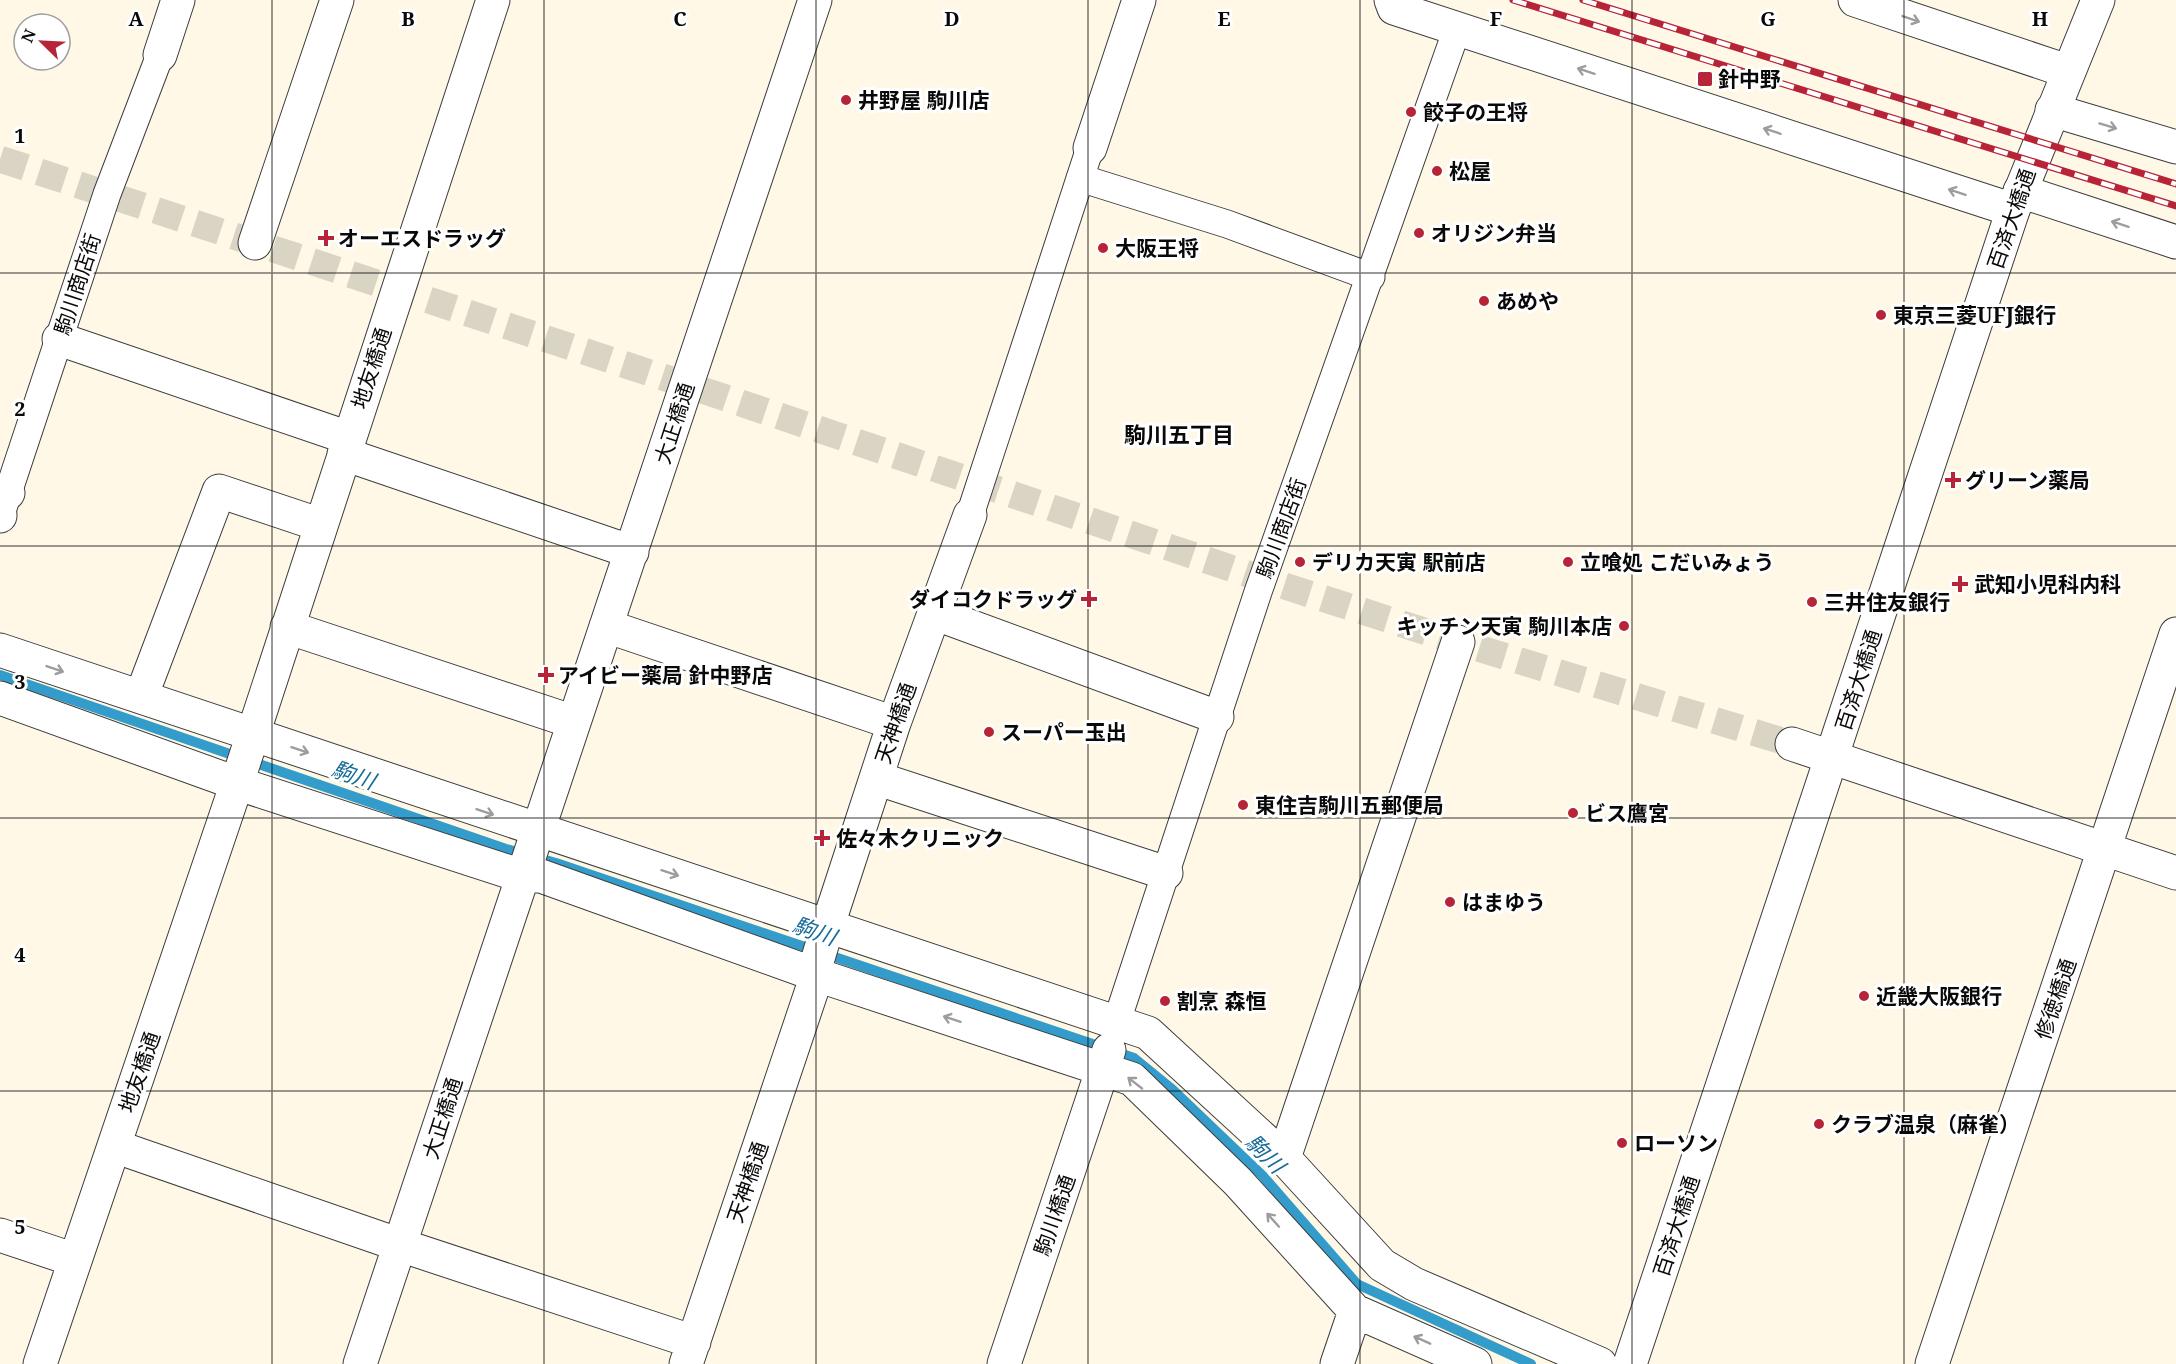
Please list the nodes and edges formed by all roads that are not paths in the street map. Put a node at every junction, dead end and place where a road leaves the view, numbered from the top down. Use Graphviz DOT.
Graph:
graph roads {
  1 [pos="178,0"];
  2 [pos="337,0"];
  3 [pos="492,0"];
  4 [pos="815,0"];
  5 [pos="1139,0"];
  6 [pos="1392,0"];
  7 [pos="1856,0"];
  8 [pos="2098,0"];
  9 [pos="1457,29"];
  10 [pos="160,55"];
  11 [pos="2067,71"];
  12 [pos="2052,110"];
  13 [pos="2176,147"];
  14 [pos="1085,163"];
  15 [pos="2016,200"];
  16 [pos="2176,242"];
  17 [pos="255,243"];
  18 [pos="1371,277"];
  19 [pos="59,339"];
  20 [pos="346,446"];
  21 [pos="2,504"];
  22 [pos="970,515"];
  23 [pos="321,525"];
  24 [pos="632,552"];
  25 [pos="934,613"];
  26 [pos="606,626"];
  27 [pos="287,627"];
  28 [pos="2176,634"];
  29 [pos="1458,642"];
  30 [pos="0,650"];
  31 [pos="141,697"];
  32 [pos="0,698"];
  33 [pos="1217,717"];
  34 [pos="574,722"];
  35 [pos="894,723"];
  36 [pos="252,736"];
  37 [pos="1792,744"];
  38 [pos="1832,757"];
  39 [pos="876,778"];
  40 [pos="237,782"];
  41 [pos="2105,849"];
  42 [pos="529,856"];
  43 [pos="1166,873"];
  44 [pos="2176,873"];
  45 [pos="827,929"];
  46 [pos="817,970"];
  47 [pos="1115,1027"];
  48 [pos="1104,1068"];
  49 [pos="114,1146"];
  50 [pos="1284,1158"];
  51 [pos="0,1235"];
  52 [pos="400,1245"];
  53 [pos="75,1260"];
  54 [pos="1355,1311"];
  55 [pos="690,1353"];
  56 [pos="40,1364"];
  57 [pos="360,1364"];
  58 [pos="1004,1364"];
  59 [pos="1337,1364"];
  60 [pos="1475,1364"];
  61 [pos="1600,1364"];
  62 [pos="1630,1364"];
  63 [pos="1932,1364"];
  1 -- 10 [label="street"];
  2 -- 17 [label="street"];
  3 -- 20 [label="street, 地友橋通"];
  4 -- 24 [label="street, 大正橋通"];
  5 -- 14 [label="street"];
  6 -- 9 [label="street"];
  7 -- 11 [label="street, one-way"];
  8 -- 11 [label="street, 百済大橋通"];
  15 -- 9 [label="street, one-way"];
  9 -- 18 [label="street, 駒川商店街"];
  10 -- 19 [label="street, 駒川商店街"];
  11 -- 12 [label="street, 百済大橋通"];
  12 -- 13 [label="street, one-way"];
  12 -- 15 [label="street, 百済大橋通"];
  14 -- 18 [label="street"];
  14 -- 22 [label="street"];
  16 -- 15 [label="street, one-way"];
  15 -- 38 [label="street, 百済大橋通"];
  18 -- 33 [label="street, 駒川商店街"];
  19 -- 20 [label="street"];
  19 -- 21 [label="street, 駒川商店街"];
  20 -- 23 [label="street, 地友橋通"];
  20 -- 24 [label="street"];
  22 -- 25 [label="street, 天神橋通"];
  23 -- 27 [label="street, 地友橋通"];
  23 -- 31 [label="street"];
  24 -- 26 [label="street, 大正橋通"];
  25 -- 33 [label="street"];
  25 -- 35 [label="street, 天神橋通"];
  26 -- 34 [label="street, 大正橋通"];
  26 -- 35 [label="street"];
  27 -- 34 [label="street"];
  27 -- 36 [label="street, 地友橋通"];
  28 -- 41 [label="street, 修徳橋通"];
  29 -- 50 [label="street"];
  30 -- 31 [label="street, one-way"];
  31 -- 36 [label="street"];
  32 -- 40 [label="street"];
  33 -- 43 [label="street, 駒川商店街"];
  34 -- 42 [label="street, 大正橋通"];
  35 -- 39 [label="street, 天神橋通"];
  36 -- 40 [label="street, 地友橋通"];
  36 -- 42 [label="street, one-way"];
  37 -- 38 [label="street"];
  38 -- 41 [label="street"];
  38 -- 62 [label="street, 百済大橋通"];
  39 -- 43 [label="street"];
  39 -- 45 [label="street, 天神橋通"];
  40 -- 42 [label="street"];
  40 -- 49 [label="street, 地友橋通"];
  41 -- 44 [label="street"];
  41 -- 63 [label="street, 修徳橋通"];
  42 -- 45 [label="street, one-way"];
  42 -- 46 [label="street"];
  42 -- 52 [label="street, 大正橋通"];
  43 -- 47 [label="street, 駒川商店街"];
  45 -- 46 [label="street, 天神橋通"];
  45 -- 47 [label="street"];
  48 -- 46 [label="street, one-way"];
  46 -- 55 [label="street, 天神橋通"];
  47 -- 48 [label="street, 駒川橋通"];
  47 -- 50 [label="street"];
  54 -- 48 [label="street, one-way"];
  48 -- 58 [label="street, 駒川橋通"];
  49 -- 52 [label="street"];
  49 -- 53 [label="street, 地友橋通"];
  50 -- 61 [label="street"];
  51 -- 53 [label="street"];
  52 -- 55 [label="street"];
  52 -- 57 [label="street, 大正橋通"];
  53 -- 56 [label="street, 地友橋通"];
  54 -- 59 [label="street"];
  60 -- 54 [label="street, one-way"];
}
